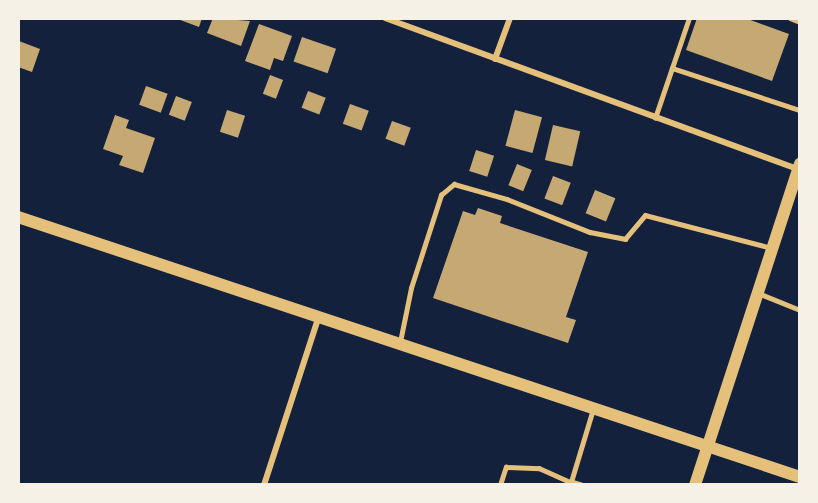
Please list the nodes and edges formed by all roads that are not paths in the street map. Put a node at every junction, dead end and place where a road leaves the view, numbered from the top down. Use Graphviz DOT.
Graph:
graph roads {
  1 [pos="385,18"];
  2 [pos="510,18"];
  3 [pos="689,18"];
  4 [pos="790,18"];
  5 [pos="800,22"];
  6 [pos="495,59"];
  7 [pos="672,68"];
  8 [pos="800,110"];
  9 [pos="655,118"];
  10 [pos="799,168"];
  11 [pos="18,217"];
  12 [pos="772,248"];
  13 [pos="758,293"];
  14 [pos="800,310"];
  15 [pos="319,315"];
  16 [pos="400,342"];
  17 [pos="593,409"];
  18 [pos="708,446"];
  19 [pos="800,477"];
  20 [pos="571,482"];
  21 [pos="264,485"];
  22 [pos="500,485"];
  23 [pos="581,485"];
  24 [pos="695,485"];
  1 -- 6 [label="street"];
  2 -- 6 [label="street"];
  3 -- 7 [label="lane"];
  4 -- 5 [label="lane"];
  6 -- 9 [label="street"];
  7 -- 8 [label="lane"];
  7 -- 9 [label="lane"];
  9 -- 10 [label="street"];
  10 -- 12 [label="main road"];
  11 -- 15 [label="main road"];
  12 -- 13 [label="main road"];
  12 -- 16 [label="lane"];
  13 -- 14 [label="lane"];
  13 -- 18 [label="main road"];
  15 -- 16 [label="main road"];
  15 -- 21 [label="street"];
  16 -- 17 [label="main road"];
  17 -- 18 [label="main road"];
  17 -- 20 [label="lane"];
  18 -- 19 [label="main road"];
  18 -- 24 [label="main road"];
  20 -- 22 [label="lane"];
  20 -- 23 [label="lane"];
}
